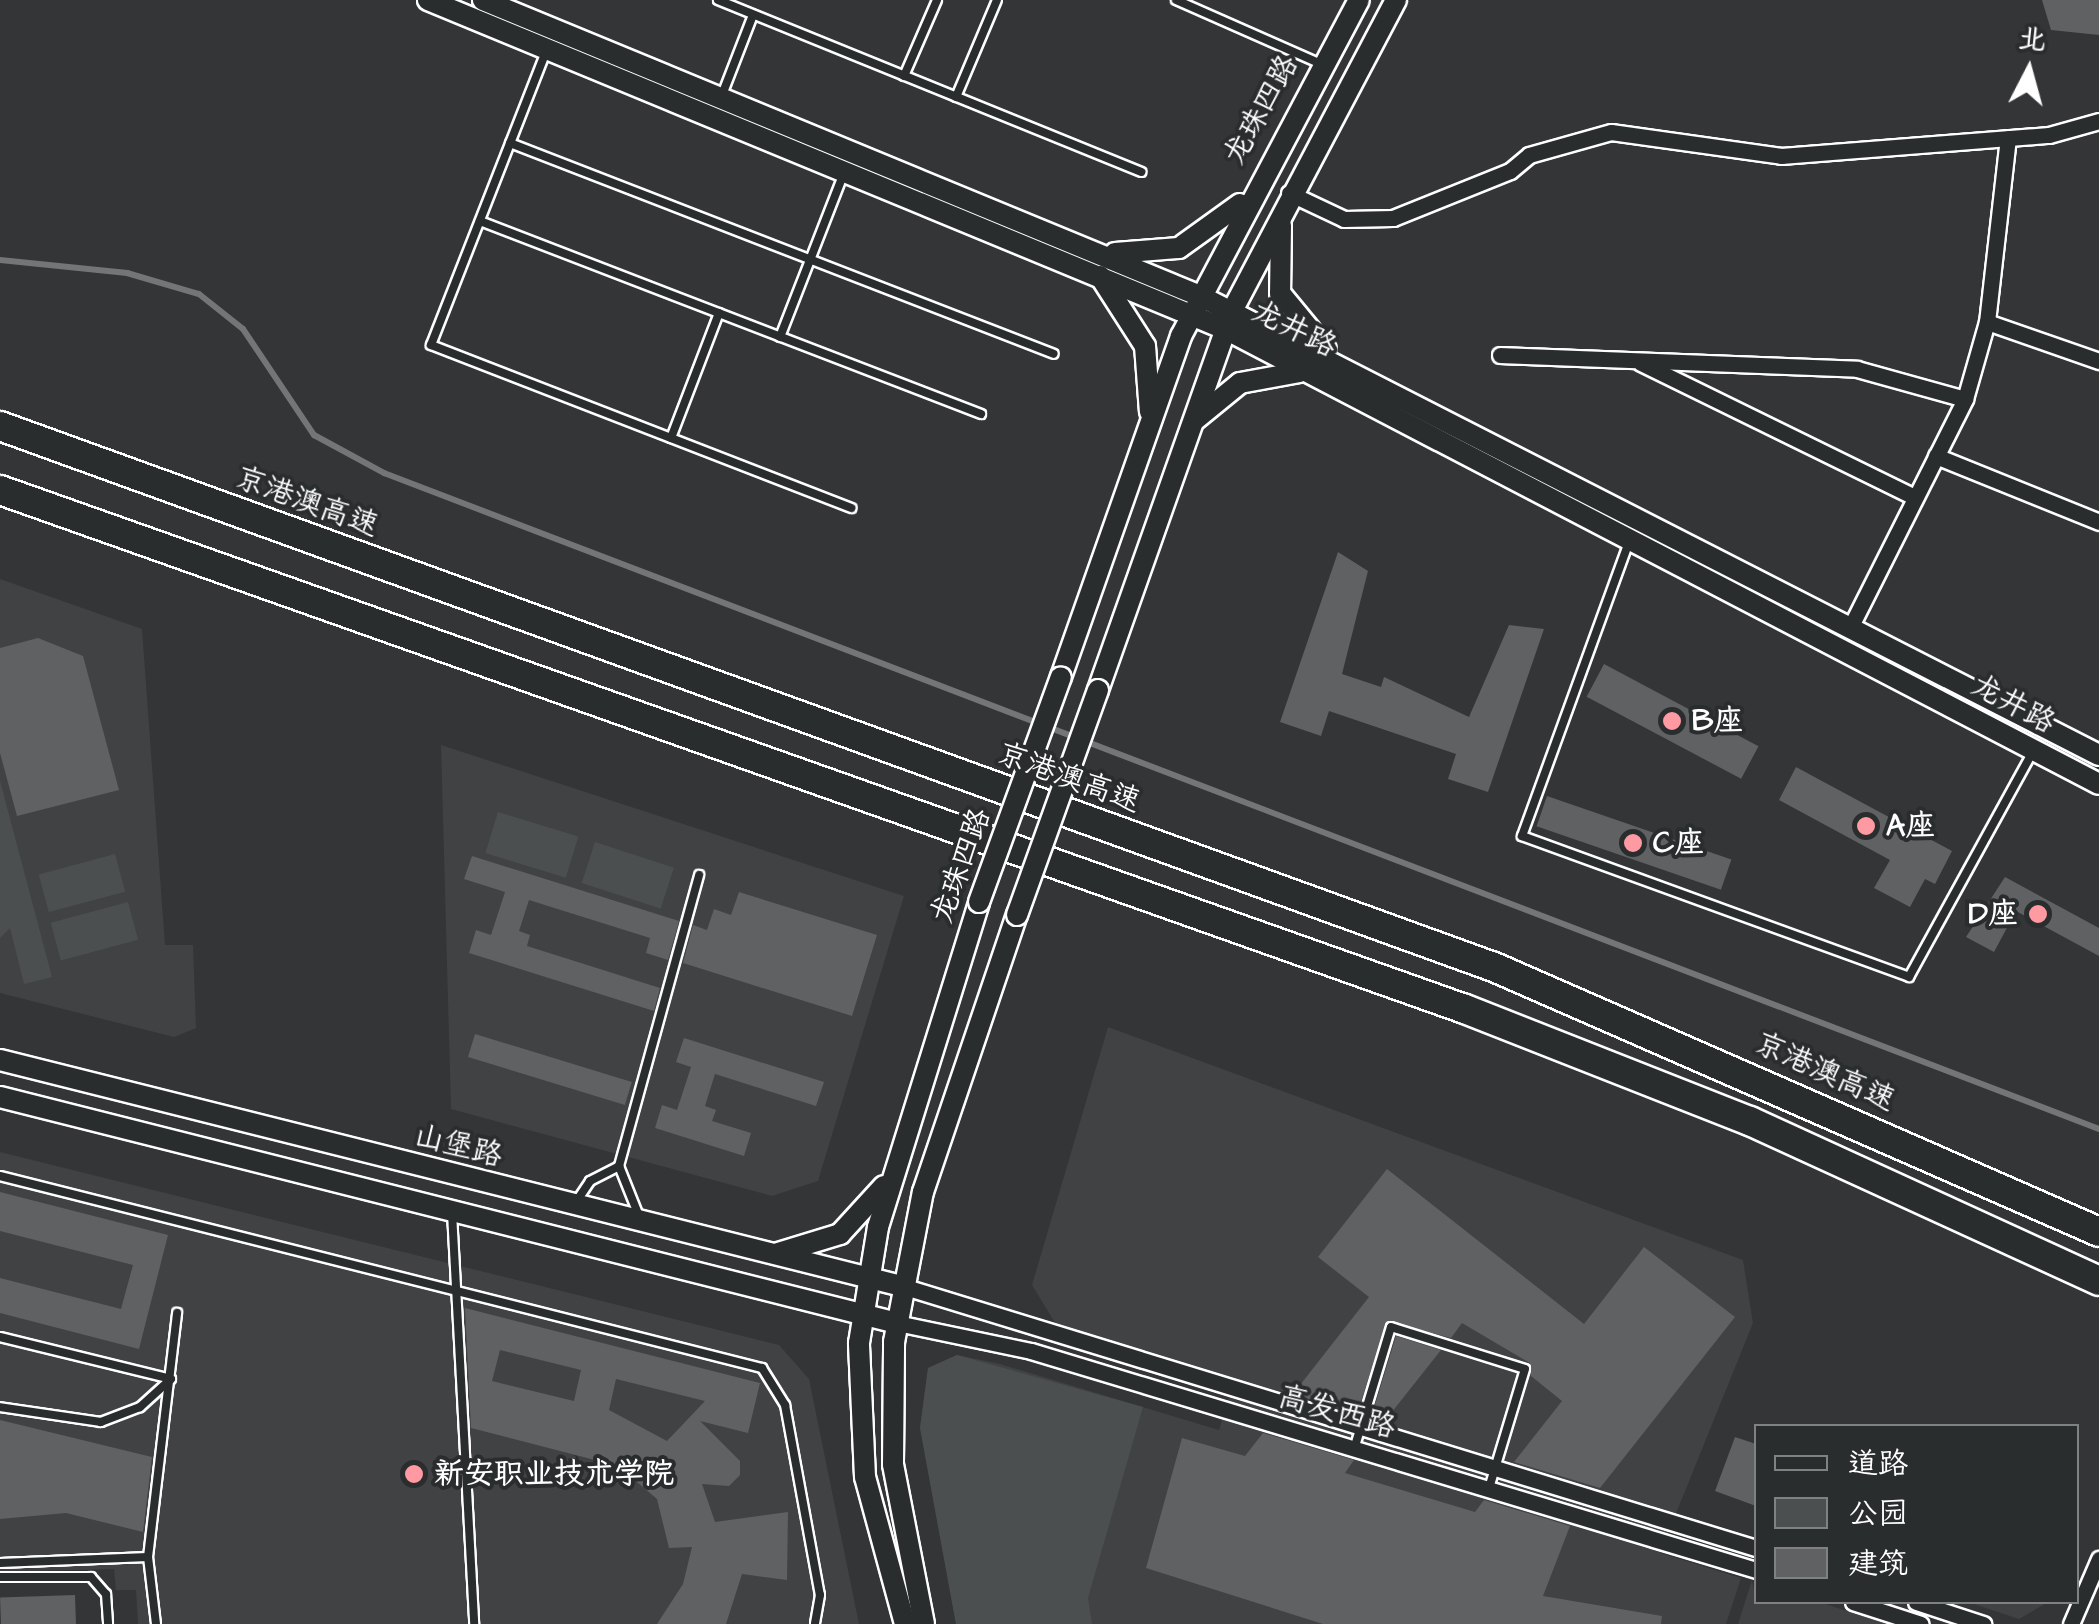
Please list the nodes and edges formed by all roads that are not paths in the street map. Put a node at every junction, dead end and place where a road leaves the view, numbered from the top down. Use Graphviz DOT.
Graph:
graph roads {
  1 [pos="428,0"];
  2 [pos="483,0"];
  3 [pos="718,0"];
  4 [pos="937,0"];
  5 [pos="996,0"];
  6 [pos="1176,0"];
  7 [pos="1396,0"];
  8 [pos="1355,4"];
  9 [pos="754,14"];
  10 [pos="547,50"];
  11 [pos="1320,64"];
  12 [pos="904,76"];
  13 [pos="722,95"];
  14 [pos="956,97"];
  15 [pos="2099,121"];
  16 [pos="2008,138"];
  17 [pos="510,143"];
  18 [pos="845,170"];
  19 [pos="1141,172"];
  20 [pos="1290,193"];
  21 [pos="1249,195"];
  22 [pos="480,221"];
  23 [pos="810,260"];
  24 [pos="1098,262"];
  25 [pos="1196,305"];
  26 [pos="719,313"];
  27 [pos="1229,320"];
  28 [pos="1987,322"];
  29 [pos="780,337"];
  30 [pos="1054,354"];
  31 [pos="1500,355"];
  32 [pos="1636,360"];
  33 [pos="2099,362"];
  34 [pos="1345,376"];
  35 [pos="1965,398"];
  36 [pos="0,406"];
  37 [pos="981,414"];
  38 [pos="1150,415"];
  39 [pos="0,426"];
  40 [pos="670,438"];
  41 [pos="1185,439"];
  42 [pos="1936,456"];
  43 [pos="0,490"];
  44 [pos="1916,497"];
  45 [pos="851,508"];
  46 [pos="2099,522"];
  47 [pos="1631,537"];
  48 [pos="325,543"];
  49 [pos="1852,624"];
  50 [pos="2035,749"];
  51 [pos="2099,755"];
  52 [pos="2099,784"];
  53 [pos="700,875"];
  54 [pos="0,1060"];
  55 [pos="0,1096"];
  56 [pos="896,1162"];
  57 [pos="619,1166"];
  58 [pos="0,1176"];
  59 [pos="573,1206"];
  60 [pos="452,1213"];
  61 [pos="639,1222"];
  62 [pos="2099,1232"];
  63 [pos="761,1253"];
  64 [pos="868,1278"];
  65 [pos="2099,1280"];
  66 [pos="902,1286"];
  67 [pos="456,1289"];
  68 [pos="177,1313"];
  69 [pos="863,1316"];
  70 [pos="897,1323"];
  71 [pos="0,1336"];
  72 [pos="172,1379"];
  73 [pos="0,1407"];
  74 [pos="1362,1424"];
  75 [pos="1356,1446"];
  76 [pos="1496,1463"];
  77 [pos="1490,1485"];
  78 [pos="1754,1547"];
  79 [pos="148,1557"];
  80 [pos="2099,1559"];
  81 [pos="0,1562"];
  82 [pos="1754,1569"];
  83 [pos="0,1577"];
  84 [pos="1858,1604"];
  85 [pos="1922,1604"];
  86 [pos="108,1624"];
  87 [pos="156,1624"];
  88 [pos="474,1624"];
  89 [pos="815,1624"];
  90 [pos="905,1624"];
  91 [pos="924,1624"];
  92 [pos="1921,1624"];
  93 [pos="1983,1624"];
  94 [pos="2071,1624"];
  1 -- 10 [label="main road, 龙井路"];
  2 -- 13 [label="main road, 龙井路"];
  3 -- 9 [label="lane"];
  4 -- 12 [label="lane"];
  5 -- 14 [label="lane"];
  6 -- 11 [label="lane"];
  7 -- 20 [label="main road, 龙珠四路"];
  8 -- 11 [label="main road, 龙珠四路"];
  9 -- 12 [label="lane"];
  9 -- 13 [label="lane"];
  10 -- 17 [label="lane"];
  10 -- 18 [label="main road, 龙井路"];
  11 -- 21 [label="main road, 龙珠四路"];
  12 -- 14 [label="lane"];
  13 -- 24 [label="main road, 龙井路"];
  14 -- 19 [label="lane"];
  15 -- 16 [label="street"];
  16 -- 20 [label="street"];
  16 -- 28 [label="street"];
  17 -- 22 [label="lane"];
  17 -- 23 [label="lane"];
  18 -- 23 [label="lane"];
  18 -- 24 [label="main road, 龙井路"];
  20 -- 27 [label="main road, 龙珠四路"];
  20 -- 34 [label="main road"];
  21 -- 24 [label="main road"];
  21 -- 25 [label="main road, 龙珠四路"];
  22 -- 26 [label="lane"];
  22 -- 40 [label="lane"];
  23 -- 29 [label="lane"];
  23 -- 30 [label="lane"];
  24 -- 25 [label="main road, 龙井路"];
  24 -- 38 [label="main road"];
  25 -- 27 [label="main road, 龙井路"];
  25 -- 38 [label="main road, 龙珠四路"];
  26 -- 29 [label="lane"];
  26 -- 40 [label="lane"];
  27 -- 34 [label="main road, 龙井路"];
  27 -- 41 [label="main road, 龙珠四路"];
  28 -- 33 [label="street"];
  28 -- 35 [label="street"];
  29 -- 37 [label="lane"];
  31 -- 32 [label="street"];
  32 -- 35 [label="street"];
  32 -- 44 [label="street"];
  34 -- 41 [label="main road"];
  34 -- 47 [label="main road, 龙井路"];
  34 -- 49 [label="main road, 龙井路"];
  35 -- 42 [label="street"];
  36 -- 48 [label="highway"];
  38 -- 56 [label="main road, 龙珠四路, bridge"];
  39 -- 48 [label="highway, 京港澳高速"];
  40 -- 45 [label="lane"];
  41 -- 66 [label="main road, 龙珠四路, bridge"];
  42 -- 44 [label="street"];
  42 -- 46 [label="street"];
  43 -- 65 [label="highway"];
  44 -- 49 [label="street"];
  47 -- 50 [label="main road, 龙井路"];
  47 -- 50 [label="lane"];
  48 -- 62 [label="highway, 京港澳高速"];
  49 -- 51 [label="main road, 龙井路"];
  50 -- 52 [label="main road, 龙井路"];
  53 -- 57 [label="lane"];
  54 -- 59 [label="main road, 山堡路"];
  55 -- 60 [label="main road"];
  56 -- 63 [label="main road"];
  56 -- 64 [label="main road, 龙珠四路"];
  57 -- 59 [label="lane"];
  57 -- 61 [label="lane"];
  58 -- 67 [label="lane"];
  59 -- 61 [label="main road, 山堡路"];
  60 -- 67 [label="lane"];
  60 -- 69 [label="main road"];
  61 -- 63 [label="main road, 山堡路"];
  63 -- 64 [label="main road, 山堡路"];
  64 -- 66 [label="main road, 山堡路"];
  64 -- 69 [label="main road, 龙珠四路"];
  66 -- 70 [label="main road, 龙珠四路"];
  66 -- 74 [label="street, 高发西路"];
  67 -- 88 [label="lane"];
  67 -- 89 [label="lane"];
  68 -- 72 [label="lane"];
  69 -- 70 [label="main road"];
  69 -- 90 [label="main road, 龙珠四路"];
  70 -- 75 [label="street, 高发西路"];
  70 -- 91 [label="main road, 龙珠四路"];
  71 -- 72 [label="lane"];
  72 -- 73 [label="lane"];
  72 -- 79 [label="lane"];
  74 -- 75 [label="lane"];
  74 -- 76 [label="street, 高发西路"];
  74 -- 76 [label="lane"];
  75 -- 77 [label="street, 高发西路"];
  76 -- 77 [label="lane"];
  76 -- 78 [label="street, 高发西路"];
  77 -- 82 [label="street, 高发西路"];
  79 -- 81 [label="lane"];
  79 -- 87 [label="lane"];
  80 -- 94 [label="street"];
  83 -- 86 [label="lane"];
  84 -- 92 [label="street"];
  85 -- 93 [label="street"];
}
